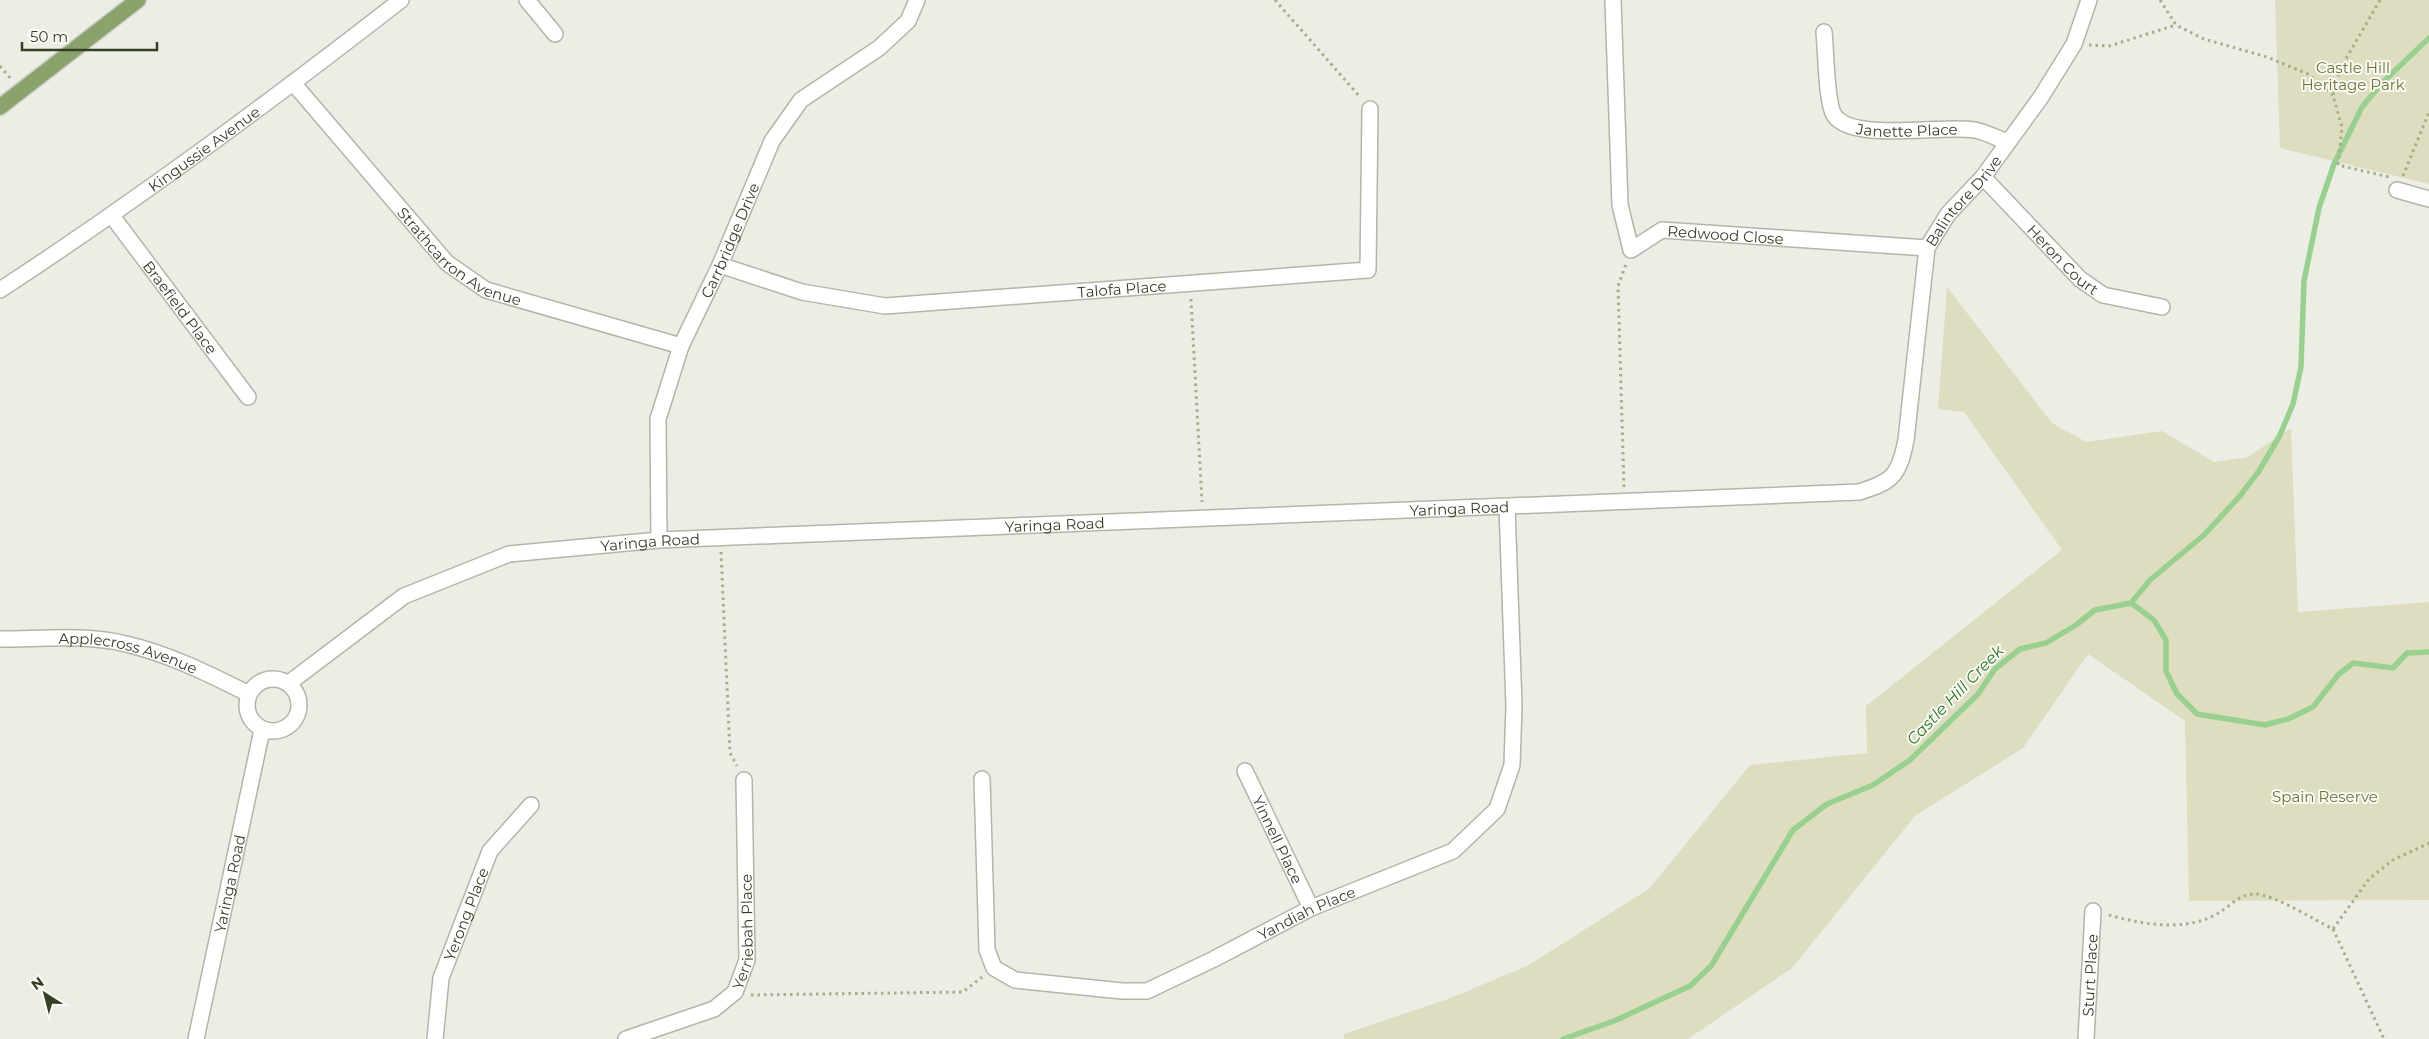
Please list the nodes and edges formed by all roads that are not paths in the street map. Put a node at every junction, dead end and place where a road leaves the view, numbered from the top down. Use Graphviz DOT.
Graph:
graph roads {
  1 [pos="138,0"];
  2 [pos="401,0"];
  3 [pos="527,0"];
  4 [pos="917,0"];
  5 [pos="1613,0"];
  6 [pos="2089,0"];
  7 [pos="1824,32"];
  8 [pos="555,34"];
  9 [pos="294,84"];
  10 [pos="0,107"];
  11 [pos="1370,109"];
  12 [pos="2007,142"];
  13 [pos="1984,177"];
  14 [pos="2399,185"];
  15 [pos="2429,199"];
  16 [pos="112,216"];
  17 [pos="1927,248"];
  18 [pos="720,265"];
  19 [pos="0,290"];
  20 [pos="2162,308"];
  21 [pos="681,346"];
  22 [pos="248,397"];
  23 [pos="1859,492"];
  24 [pos="1507,507"];
  25 [pos="659,540"];
  26 [pos="0,639"];
  27 [pos="289,683"];
  28 [pos="249,694"];
  29 [pos="262,730"];
  30 [pos="1245,771"];
  31 [pos="982,779"];
  32 [pos="744,780"];
  33 [pos="531,805"];
  34 [pos="1311,908"];
  35 [pos="2093,912"];
  36 [pos="196,1039"];
  37 [pos="435,1039"];
  38 [pos="626,1039"];
  39 [pos="2086,1039"];
  1 -- 10 [label="main road"];
  2 -- 9 [label="street, Kingussie Avenue"];
  3 -- 8 [label="street"];
  4 -- 18 [label="street, Carrbridge Drive"];
  5 -- 17 [label="street, Redwood Close"];
  6 -- 12 [label="street, Balintore Drive"];
  7 -- 12 [label="street, Janette Place"];
  9 -- 16 [label="street, Kingussie Avenue"];
  9 -- 21 [label="street, Strathcarron Avenue"];
  11 -- 18 [label="street, Talofa Place"];
  12 -- 13 [label="street, Balintore Drive"];
  13 -- 17 [label="street, Balintore Drive"];
  13 -- 20 [label="street, Heron Court"];
  14 -- 15 [label="street"];
  16 -- 19 [label="street, Kingussie Avenue"];
  16 -- 22 [label="street, Braefield Place"];
  17 -- 23 [label="street, Balintore Drive"];
  18 -- 21 [label="street, Carrbridge Drive"];
  21 -- 25 [label="street, Carrbridge Drive"];
  23 -- 24 [label="street, Yaringa Road"];
  24 -- 25 [label="street, Yaringa Road"];
  24 -- 34 [label="street, Yandiah Place"];
  25 -- 27 [label="street, Yaringa Road"];
  26 -- 28 [label="street, Applecross Avenue"];
  27 -- 28 [label="street"];
  27 -- 29 [label="street"];
  28 -- 29 [label="street"];
  29 -- 36 [label="street, Yaringa Road"];
  30 -- 34 [label="street, Yinnell Place"];
  31 -- 34 [label="street, Yandiah Place"];
  32 -- 38 [label="street, Yerriebah Place"];
  33 -- 37 [label="street, Yerong Place"];
  35 -- 39 [label="street, Sturt Place"];
}
